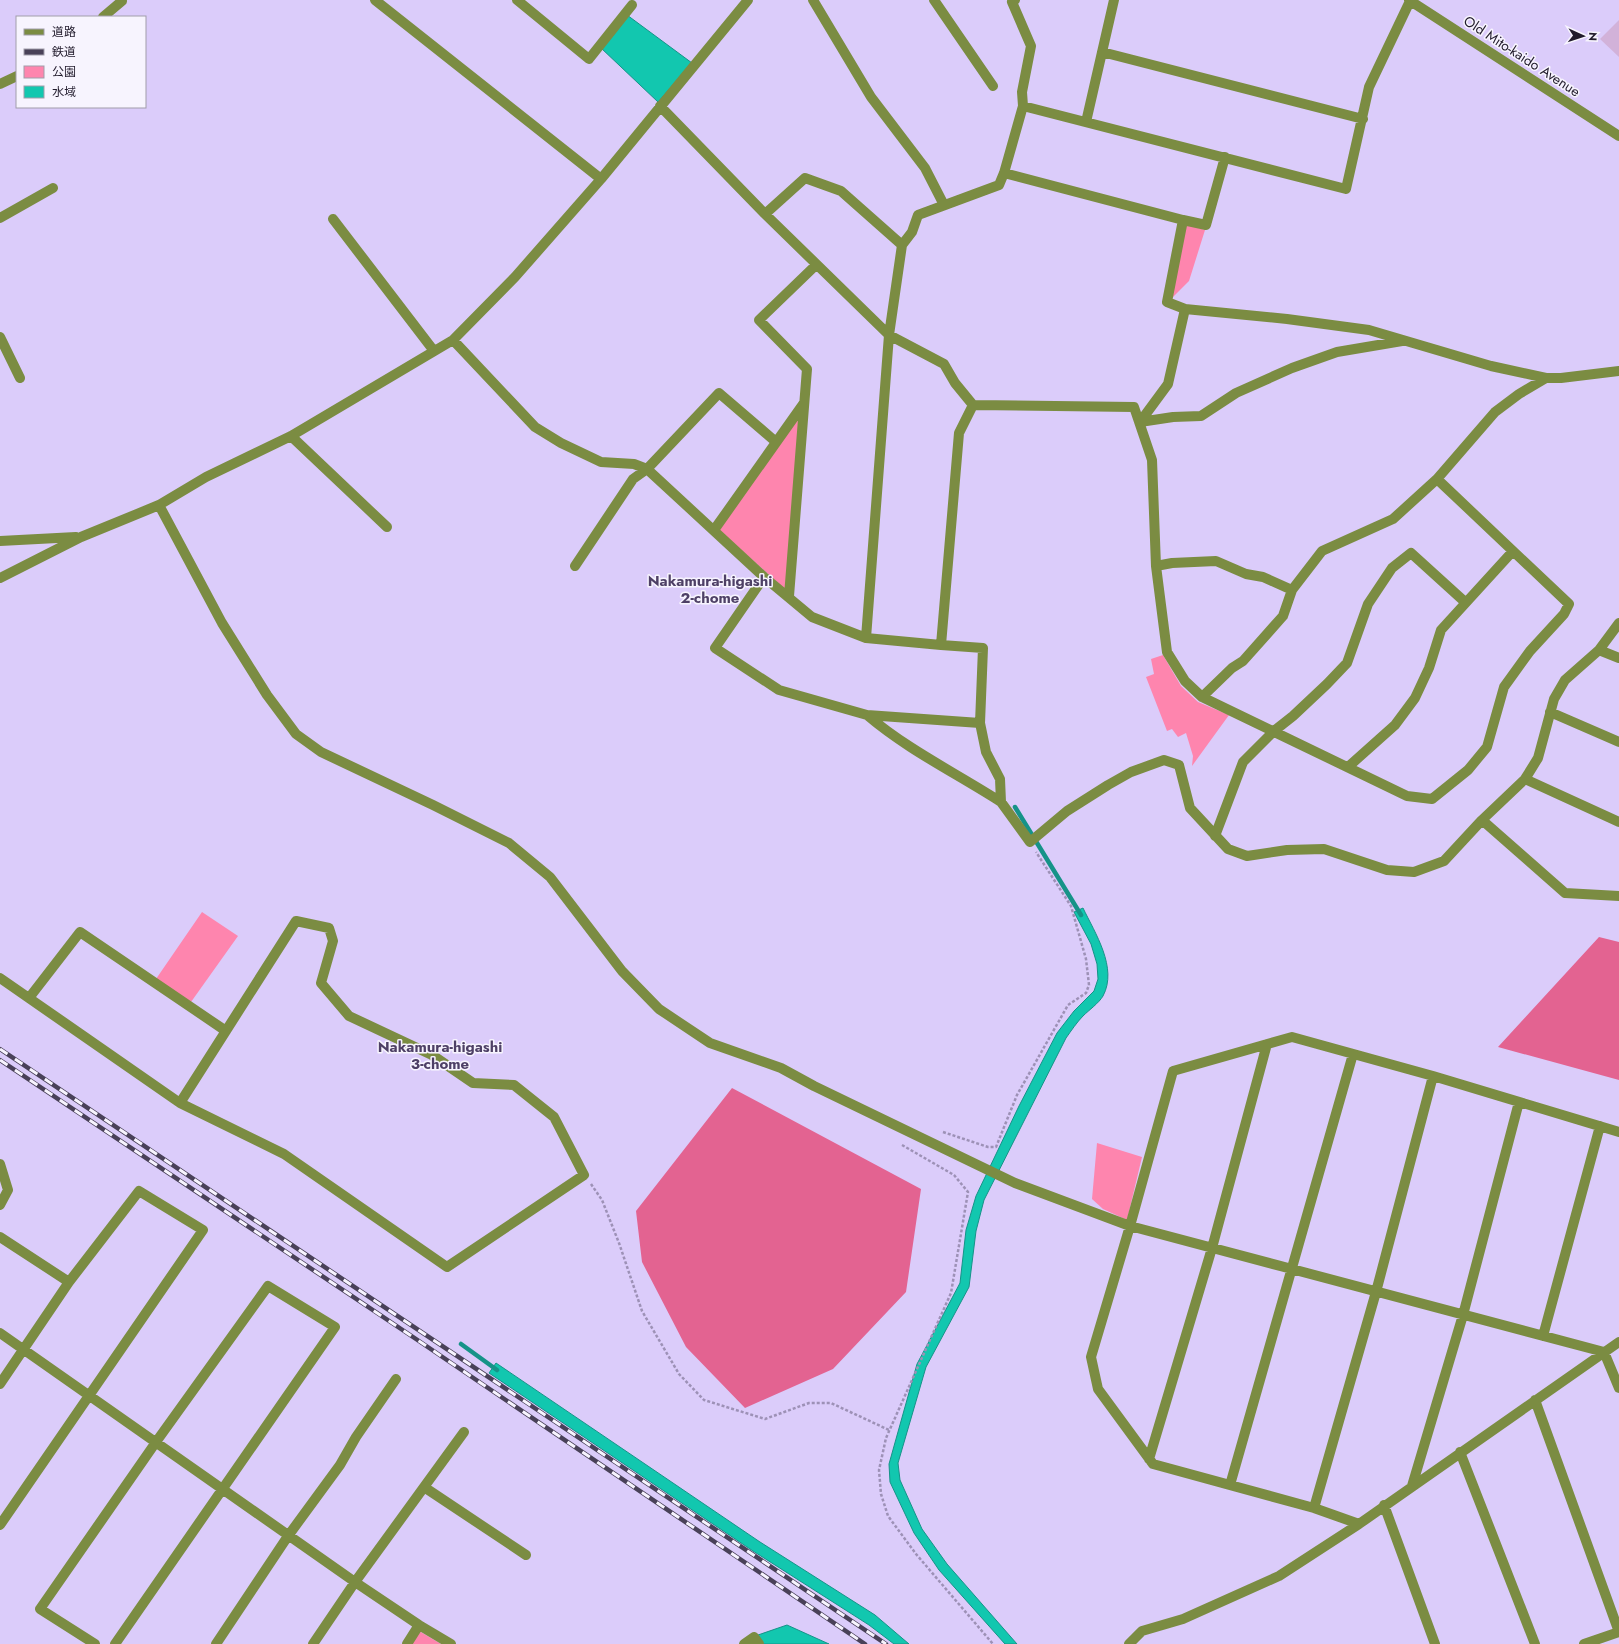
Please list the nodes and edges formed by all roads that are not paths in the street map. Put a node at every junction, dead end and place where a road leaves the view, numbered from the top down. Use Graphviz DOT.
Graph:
graph roads {
  1 [pos="375,0"];
  2 [pos="517,0"];
  3 [pos="748,0"];
  4 [pos="813,0"];
  5 [pos="934,0"];
  6 [pos="1015,0"];
  7 [pos="1114,0"];
  8 [pos="1410,0"];
  9 [pos="122,1"];
  10 [pos="631,2"];
  11 [pos="104,16"];
  12 [pos="1102,52"];
  13 [pos="16,76"];
  14 [pos="0,84"];
  15 [pos="993,86"];
  16 [pos="660,106"];
  17 [pos="1023,106"];
  18 [pos="1363,119"];
  19 [pos="1086,122"];
  20 [pos="1619,136"];
  21 [pos="1225,157"];
  22 [pos="1004,173"];
  23 [pos="601,179"];
  24 [pos="53,188"];
  25 [pos="944,205"];
  26 [pos="765,214"];
  27 [pos="0,218"];
  28 [pos="333,219"];
  29 [pos="1182,220"];
  30 [pos="902,245"];
  31 [pos="816,265"];
  32 [pos="1186,309"];
  33 [pos="889,335"];
  34 [pos="453,340"];
  35 [pos="1406,341"];
  36 [pos="1,342"];
  37 [pos="434,351"];
  38 [pos="1619,370"];
  39 [pos="20,378"];
  40 [pos="1546,378"];
  41 [pos="804,402"];
  42 [pos="973,405"];
  43 [pos="1140,422"];
  44 [pos="291,436"];
  45 [pos="776,442"];
  46 [pos="647,469"];
  47 [pos="1437,479"];
  48 [pos="159,505"];
  49 [pos="387,527"];
  50 [pos="714,530"];
  51 [pos="81,537"];
  52 [pos="0,541"];
  53 [pos="1514,551"];
  54 [pos="575,566"];
  55 [pos="1156,566"];
  56 [pos="764,577"];
  57 [pos="0,578"];
  58 [pos="1292,590"];
  59 [pos="789,596"];
  60 [pos="1465,602"];
  61 [pos="1619,623"];
  62 [pos="866,638"];
  63 [pos="941,645"];
  64 [pos="1599,650"];
  65 [pos="1619,658"];
  66 [pos="1202,697"];
  67 [pos="1550,712"];
  68 [pos="867,715"];
  69 [pos="980,723"];
  70 [pos="1274,732"];
  71 [pos="1619,742"];
  72 [pos="1348,767"];
  73 [pos="1525,779"];
  74 [pos="1001,802"];
  75 [pos="1482,820"];
  76 [pos="1619,822"];
  77 [pos="1215,836"];
  78 [pos="1619,896"];
  79 [pos="0,978"];
  80 [pos="29,998"];
  81 [pos="226,1031"];
  82 [pos="1267,1044"];
  83 [pos="1353,1054"];
  84 [pos="1433,1076"];
  85 [pos="1519,1102"];
  86 [pos="180,1103"];
  87 [pos="1600,1126"];
  88 [pos="1619,1132"];
  89 [pos="0,1164"];
  90 [pos="0,1205"];
  91 [pos="1130,1226"];
  92 [pos="0,1237"];
  93 [pos="1212,1248"];
  94 [pos="1292,1269"];
  95 [pos="69,1282"];
  96 [pos="1376,1292"];
  97 [pos="1463,1315"];
  98 [pos="0,1333"];
  99 [pos="1543,1336"];
  100 [pos="1619,1342"];
  101 [pos="24,1350"];
  102 [pos="1604,1352"];
  103 [pos="396,1379"];
  104 [pos="0,1384"];
  105 [pos="1619,1388"];
  106 [pos="89,1396"];
  107 [pos="1535,1400"];
  108 [pos="464,1432"];
  109 [pos="156,1442"];
  110 [pos="1460,1452"];
  111 [pos="1149,1459"];
  112 [pos="1230,1485"];
  113 [pos="424,1486"];
  114 [pos="1412,1486"];
  115 [pos="223,1490"];
  116 [pos="1384,1505"];
  117 [pos="1314,1508"];
  118 [pos="1359,1524"];
  119 [pos="0,1525"];
  120 [pos="288,1536"];
  121 [pos="526,1555"];
  122 [pos="355,1582"];
  123 [pos="419,1625"];
  124 [pos="1619,1632"];
  125 [pos="95,1644"];
  126 [pos="115,1644"];
  127 [pos="216,1644"];
  128 [pos="313,1644"];
  129 [pos="408,1644"];
  130 [pos="451,1644"];
  131 [pos="744,1644"];
  132 [pos="759,1644"];
  133 [pos="1129,1644"];
  134 [pos="1435,1644"];
  135 [pos="1535,1644"];
  136 [pos="1584,1644"];
  1 -- 23 [label="street"];
  2 -- 10 [label="street"];
  3 -- 16 [label="street"];
  4 -- 25 [label="street"];
  5 -- 15 [label="street"];
  6 -- 17 [label="street"];
  7 -- 12 [label="street"];
  8 -- 18 [label="street"];
  8 -- 20 [label="street, Old Mito-kaido Avenue"];
  9 -- 11 [label="street"];
  12 -- 18 [label="street"];
  12 -- 19 [label="street"];
  13 -- 14 [label="street"];
  16 -- 23 [label="street"];
  16 -- 26 [label="street"];
  17 -- 19 [label="street"];
  17 -- 22 [label="street"];
  18 -- 21 [label="street"];
  19 -- 21 [label="street"];
  21 -- 29 [label="street"];
  22 -- 25 [label="street"];
  22 -- 29 [label="street"];
  23 -- 34 [label="street"];
  24 -- 27 [label="street"];
  25 -- 30 [label="street"];
  26 -- 30 [label="street"];
  26 -- 31 [label="street"];
  28 -- 37 [label="street"];
  29 -- 32 [label="street"];
  30 -- 33 [label="street"];
  31 -- 33 [label="street"];
  31 -- 41 [label="street"];
  32 -- 35 [label="street"];
  32 -- 43 [label="street"];
  33 -- 42 [label="street"];
  33 -- 62 [label="street"];
  34 -- 37 [label="street"];
  34 -- 46 [label="street"];
  35 -- 40 [label="street"];
  35 -- 43 [label="street"];
  36 -- 39 [label="street"];
  37 -- 44 [label="street"];
  38 -- 40 [label="street"];
  40 -- 47 [label="street"];
  41 -- 45 [label="street"];
  41 -- 59 [label="street"];
  42 -- 43 [label="street"];
  42 -- 63 [label="street"];
  43 -- 55 [label="street"];
  44 -- 48 [label="street"];
  44 -- 49 [label="street"];
  45 -- 46 [label="street"];
  45 -- 50 [label="street"];
  46 -- 50 [label="street"];
  46 -- 54 [label="street"];
  47 -- 53 [label="street"];
  47 -- 58 [label="street"];
  48 -- 51 [label="street"];
  48 -- 91 [label="street"];
  50 -- 56 [label="street"];
  51 -- 52 [label="street"];
  51 -- 57 [label="street"];
  53 -- 60 [label="street"];
  53 -- 72 [label="street"];
  55 -- 58 [label="street"];
  55 -- 66 [label="street"];
  56 -- 59 [label="street"];
  56 -- 68 [label="street"];
  58 -- 66 [label="street"];
  59 -- 62 [label="street"];
  60 -- 70 [label="street"];
  60 -- 72 [label="street"];
  61 -- 64 [label="street"];
  62 -- 63 [label="street"];
  63 -- 69 [label="street"];
  64 -- 65 [label="street"];
  64 -- 67 [label="street"];
  66 -- 70 [label="street"];
  67 -- 71 [label="street"];
  67 -- 73 [label="street"];
  68 -- 69 [label="street"];
  68 -- 74 [label="street"];
  69 -- 74 [label="street"];
  70 -- 72 [label="street"];
  70 -- 77 [label="street"];
  73 -- 75 [label="street"];
  73 -- 76 [label="street"];
  74 -- 77 [label="street"];
  75 -- 77 [label="street"];
  75 -- 78 [label="street"];
  79 -- 80 [label="street"];
  80 -- 81 [label="street"];
  80 -- 86 [label="street"];
  81 -- 86 [label="street"];
  81 -- 86 [label="street"];
  82 -- 83 [label="street"];
  82 -- 91 [label="street"];
  82 -- 93 [label="street"];
  83 -- 84 [label="street"];
  83 -- 94 [label="street"];
  84 -- 85 [label="street"];
  84 -- 96 [label="street"];
  85 -- 87 [label="street"];
  85 -- 97 [label="street"];
  87 -- 88 [label="street"];
  87 -- 99 [label="street"];
  89 -- 90 [label="street"];
  91 -- 93 [label="street"];
  91 -- 111 [label="street"];
  92 -- 95 [label="street"];
  93 -- 94 [label="street"];
  93 -- 111 [label="street"];
  94 -- 96 [label="street"];
  94 -- 112 [label="street"];
  95 -- 101 [label="street"];
  95 -- 106 [label="street"];
  96 -- 97 [label="street"];
  96 -- 117 [label="street"];
  97 -- 99 [label="street"];
  97 -- 114 [label="street"];
  98 -- 101 [label="street"];
  99 -- 102 [label="street"];
  100 -- 102 [label="street"];
  101 -- 104 [label="street"];
  101 -- 106 [label="street"];
  102 -- 105 [label="street"];
  102 -- 107 [label="street"];
  103 -- 120 [label="street"];
  106 -- 109 [label="street"];
  106 -- 119 [label="street"];
  107 -- 110 [label="street"];
  107 -- 124 [label="street"];
  108 -- 113 [label="street"];
  109 -- 115 [label="street"];
  109 -- 115 [label="street"];
  109 -- 125 [label="street"];
  110 -- 114 [label="street"];
  110 -- 135 [label="street"];
  111 -- 112 [label="street"];
  112 -- 117 [label="street"];
  113 -- 121 [label="street"];
  113 -- 122 [label="street"];
  114 -- 116 [label="street"];
  115 -- 120 [label="street"];
  115 -- 126 [label="street"];
  116 -- 118 [label="street"];
  116 -- 134 [label="street"];
  117 -- 118 [label="street"];
  118 -- 133 [label="street"];
  120 -- 122 [label="street"];
  120 -- 127 [label="street"];
  122 -- 123 [label="street"];
  122 -- 128 [label="street"];
  123 -- 129 [label="street"];
  123 -- 130 [label="street"];
  124 -- 136 [label="street"];
  131 -- 132 [label="street"];
}
